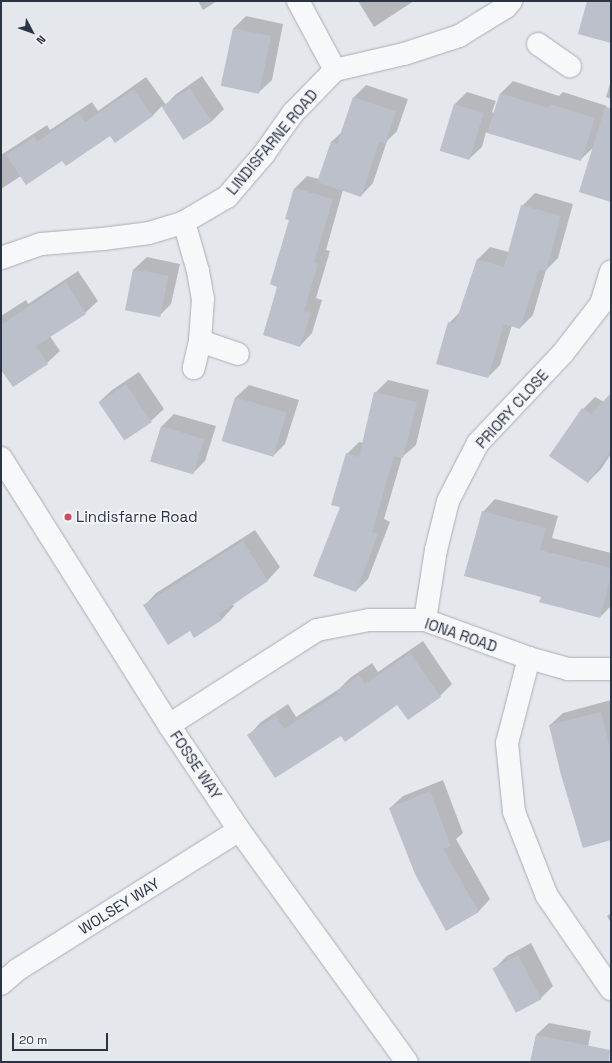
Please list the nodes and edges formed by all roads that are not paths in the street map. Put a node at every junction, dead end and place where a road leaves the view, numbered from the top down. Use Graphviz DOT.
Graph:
graph roads {
  1 [pos="298,1"];
  2 [pos="511,1"];
  3 [pos="538,44"];
  4 [pos="570,66"];
  5 [pos="335,70"];
  6 [pos="184,222"];
  7 [pos="1,258"];
  8 [pos="611,272"];
  9 [pos="606,306"];
  10 [pos="200,341"];
  11 [pos="238,354"];
  12 [pos="194,368"];
  13 [pos="1,458"];
  14 [pos="425,620"];
  15 [pos="529,658"];
  16 [pos="611,669"];
  17 [pos="169,725"];
  18 [pos="239,830"];
  19 [pos="1,984"];
  20 [pos="611,989"];
  21 [pos="407,1062"];
  1 -- 5 [label="street"];
  2 -- 5 [label="street"];
  3 -- 4 [label="street"];
  5 -- 6 [label="street, LINDISFARNE ROAD"];
  6 -- 7 [label="street, LINDISFARNE ROAD"];
  6 -- 10 [label="street"];
  8 -- 9 [label="street, PRIORY CLOSE"];
  9 -- 14 [label="street, PRIORY CLOSE"];
  10 -- 11 [label="street"];
  10 -- 12 [label="street"];
  13 -- 17 [label="street, FOSSE WAY"];
  14 -- 15 [label="street, IONA ROAD"];
  14 -- 17 [label="street, IONA ROAD"];
  15 -- 16 [label="street, IONA ROAD"];
  15 -- 20 [label="street"];
  17 -- 18 [label="street, FOSSE WAY"];
  18 -- 19 [label="street, WOLSEY WAY"];
  18 -- 21 [label="street, FOSSE WAY"];
}
